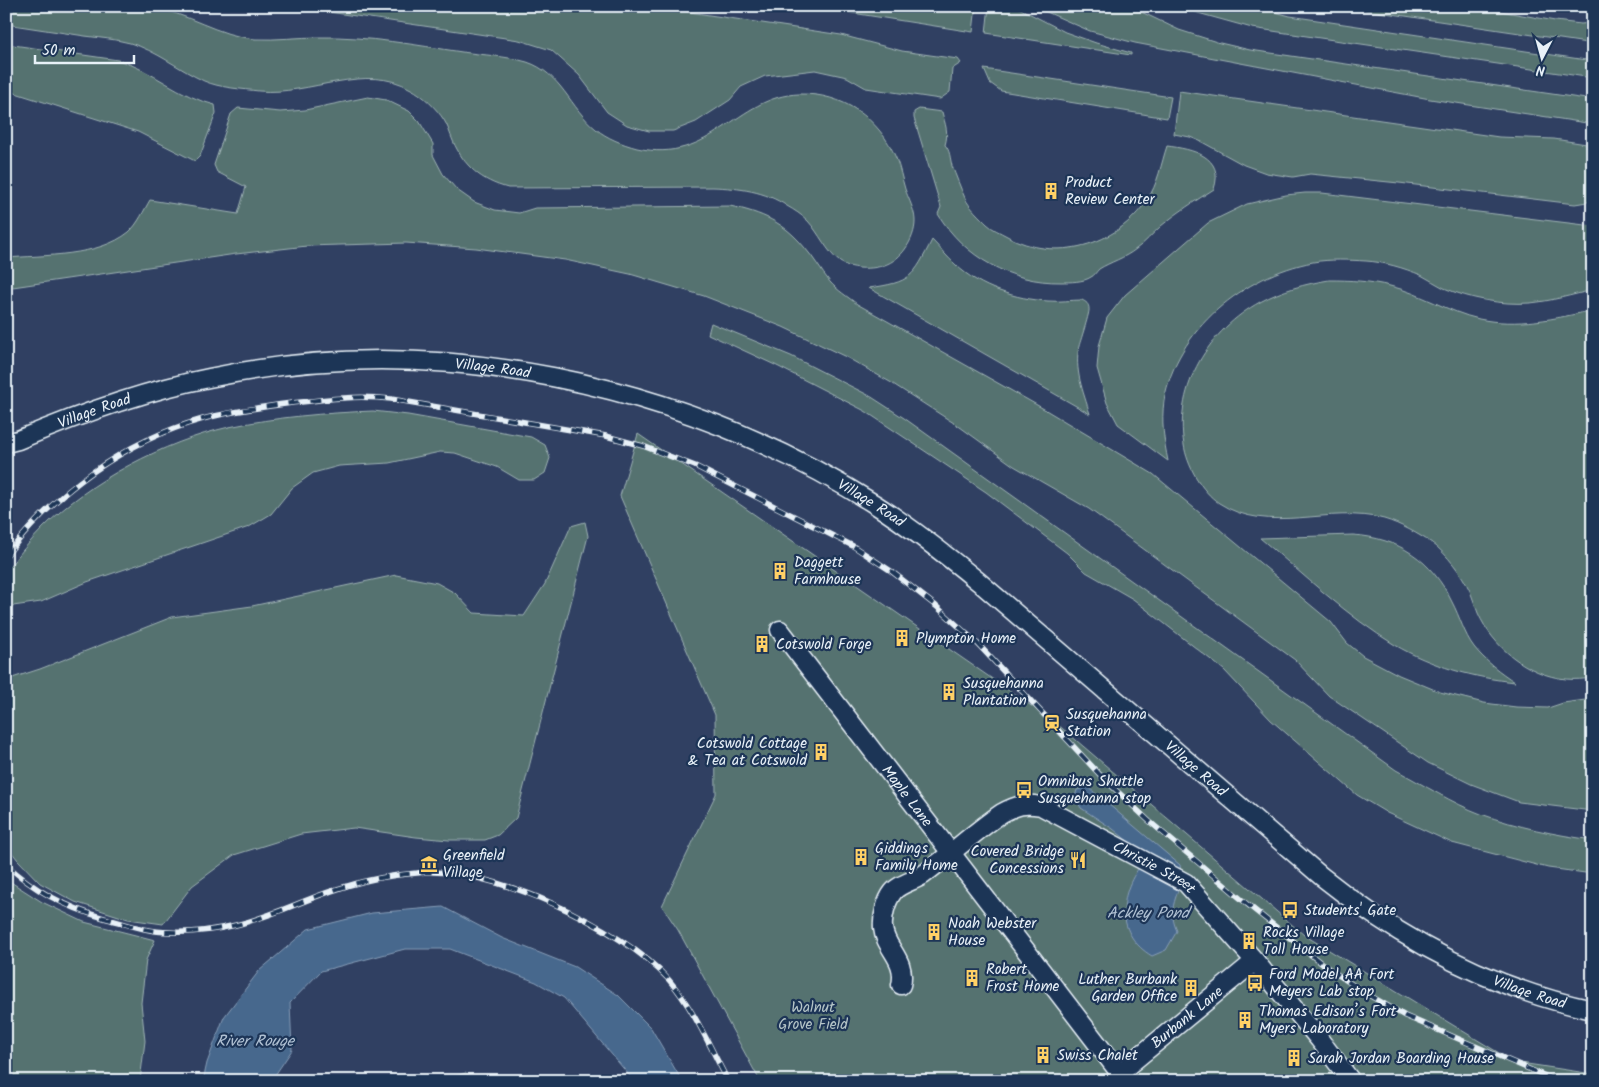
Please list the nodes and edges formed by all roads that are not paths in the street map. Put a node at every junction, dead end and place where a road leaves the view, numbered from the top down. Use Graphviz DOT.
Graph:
graph roads {
  1 [pos="10,444"];
  2 [pos="780,630"];
  3 [pos="950,853"];
  4 [pos="1255,961"];
  5 [pos="901,985"];
  6 [pos="1593,1010"];
  7 [pos="1123,1077"];
  8 [pos="1352,1081"];
  1 -- 6 [label="street, Village Road"];
  2 -- 3 [label="street, Maple Lane"];
  3 -- 4 [label="street, Christie Street"];
  3 -- 5 [label="street, Christie Street"];
  3 -- 7 [label="street, Maple Lane"];
  4 -- 7 [label="street, Burbank Lane"];
  4 -- 8 [label="street, Christie Street"];
}
